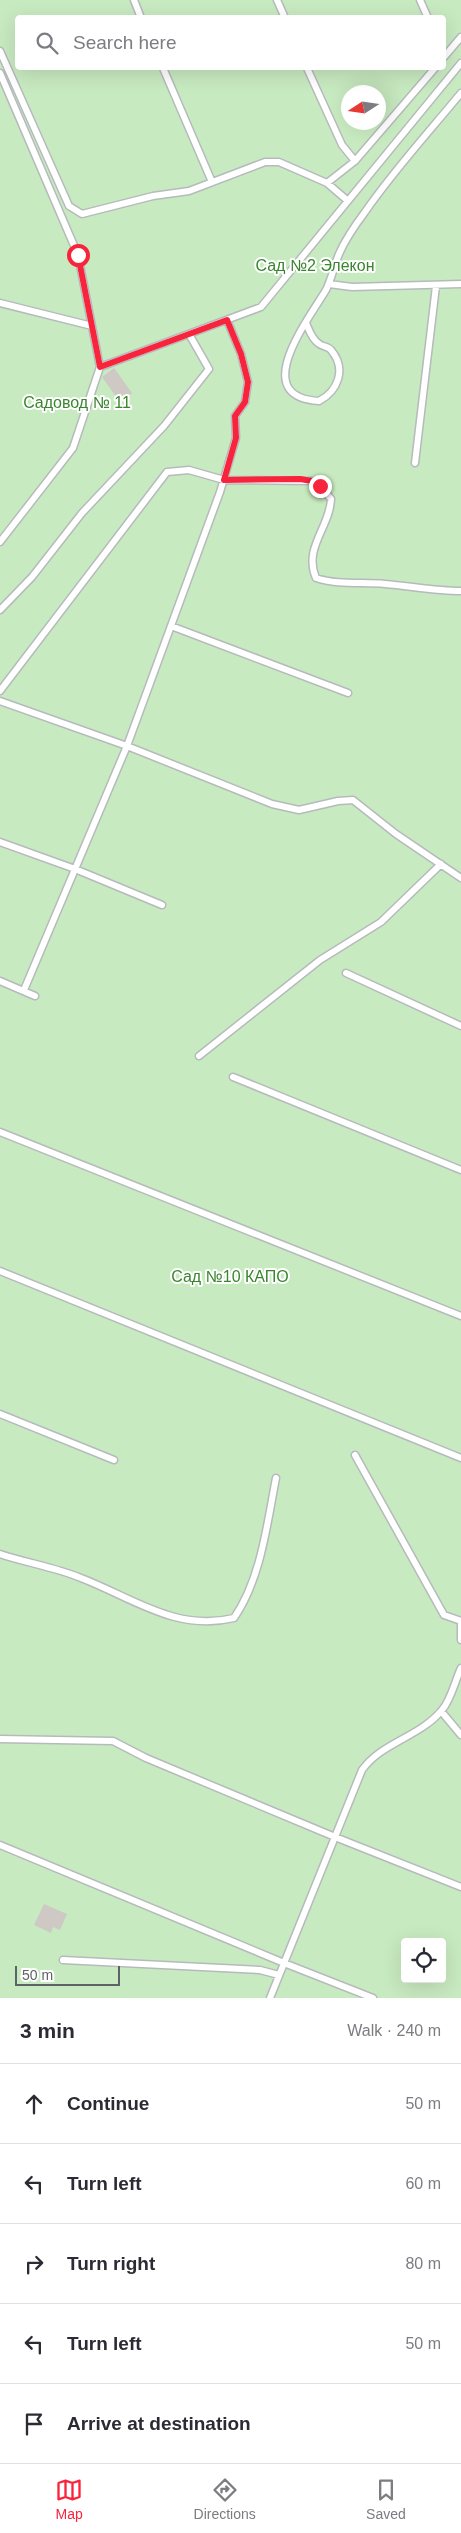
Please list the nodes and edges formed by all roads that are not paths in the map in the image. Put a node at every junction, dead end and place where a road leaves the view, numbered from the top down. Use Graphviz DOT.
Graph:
graph roads {
  1 [pos="134,0"];
  2 [pos="277,0"];
  3 [pos="420,0"];
  4 [pos="140,15"];
  5 [pos="284,15"];
  6 [pos="427,15"];
  7 [pos="461,37"];
  8 [pos="446,49"];
  9 [pos="0,52"];
  10 [pos="461,63"];
  11 [pos="164,70"];
  12 [pos="308,70"];
  13 [pos="433,70"];
  14 [pos="0,73"];
  15 [pos="460,97"];
  16 [pos="356,161"];
  17 [pos="212,182"];
  18 [pos="327,183"];
  19 [pos="348,201"];
  20 [pos="329,284"];
  21 [pos="461,284"];
  22 [pos="436,286"];
  23 [pos="0,303"];
  24 [pos="227,320"];
  25 [pos="306,323"];
  26 [pos="92,326"];
  27 [pos="189,334"];
  28 [pos="100,367"];
  29 [pos="415,463"];
  30 [pos="224,480"];
  31 [pos="0,542"];
  32 [pos="461,591"];
  33 [pos="0,610"];
  34 [pos="171,626"];
  35 [pos="0,691"];
  36 [pos="348,693"];
  37 [pos="0,701"];
  38 [pos="127,746"];
  39 [pos="0,842"];
  40 [pos="441,864"];
  41 [pos="75,868"];
  42 [pos="461,878"];
  43 [pos="162,905"];
  44 [pos="346,973"];
  45 [pos="0,981"];
  46 [pos="24,990"];
  47 [pos="35,996"];
  48 [pos="461,1026"];
  49 [pos="199,1056"];
  50 [pos="234,1077"];
  51 [pos="0,1132"];
  52 [pos="461,1170"];
  53 [pos="0,1271"];
  54 [pos="461,1316"];
  55 [pos="0,1414"];
  56 [pos="355,1455"];
  57 [pos="461,1458"];
  58 [pos="114,1460"];
  59 [pos="276,1478"];
  60 [pos="0,1554"];
  61 [pos="461,1623"];
  62 [pos="461,1640"];
  63 [pos="461,1668"];
  64 [pos="441,1711"];
  65 [pos="461,1735"];
  66 [pos="0,1739"];
  67 [pos="335,1837"];
  68 [pos="0,1845"];
  69 [pos="461,1886"];
  70 [pos="63,1960"];
  71 [pos="284,1963"];
  72 [pos="279,1975"];
  73 [pos="270,1998"];
  74 [pos="374,1998"];
  1 -- 4 [label="lane"];
  2 -- 5 [label="lane"];
  3 -- 6 [label="lane"];
  7 -- 8 [label="lane"];
  9 -- 17 [label="lane"];
  10 -- 19 [label="lane"];
  11 -- 17 [label="lane"];
  12 -- 16 [label="lane"];
  13 -- 16 [label="lane"];
  14 -- 26 [label="lane"];
  15 -- 20 [label="lane"];
  16 -- 18 [label="lane"];
  17 -- 18 [label="lane"];
  18 -- 19 [label="lane"];
  19 -- 24 [label="lane"];
  20 -- 22 [label="lane"];
  20 -- 25 [label="lane"];
  21 -- 22 [label="lane"];
  22 -- 29 [label="lane"];
  23 -- 26 [label="lane"];
  24 -- 27 [label="lane"];
  24 -- 30 [label="lane"];
  25 -- 25 [label="lane"];
  26 -- 28 [label="lane"];
  27 -- 28 [label="lane"];
  27 -- 33 [label="lane"];
  28 -- 31 [label="lane"];
  30 -- 32 [label="lane"];
  30 -- 34 [label="lane"];
  30 -- 35 [label="lane"];
  34 -- 36 [label="lane"];
  34 -- 38 [label="lane"];
  37 -- 38 [label="lane"];
  38 -- 40 [label="lane"];
  38 -- 41 [label="lane"];
  39 -- 41 [label="lane"];
  40 -- 42 [label="lane"];
  40 -- 49 [label="lane"];
  41 -- 43 [label="lane"];
  41 -- 46 [label="lane"];
  44 -- 48 [label="lane"];
  45 -- 46 [label="lane"];
  46 -- 47 [label="lane"];
  50 -- 52 [label="lane"];
  51 -- 54 [label="lane"];
  53 -- 57 [label="lane"];
  55 -- 58 [label="lane"];
  56 -- 61 [label="lane"];
  59 -- 60 [label="lane"];
  61 -- 62 [label="lane"];
  63 -- 64 [label="lane"];
  64 -- 65 [label="lane"];
  64 -- 67 [label="lane"];
  66 -- 67 [label="lane"];
  67 -- 69 [label="lane"];
  67 -- 71 [label="lane"];
  68 -- 71 [label="lane"];
  70 -- 72 [label="lane"];
  71 -- 72 [label="lane"];
  71 -- 74 [label="lane"];
  72 -- 73 [label="lane"];
}
